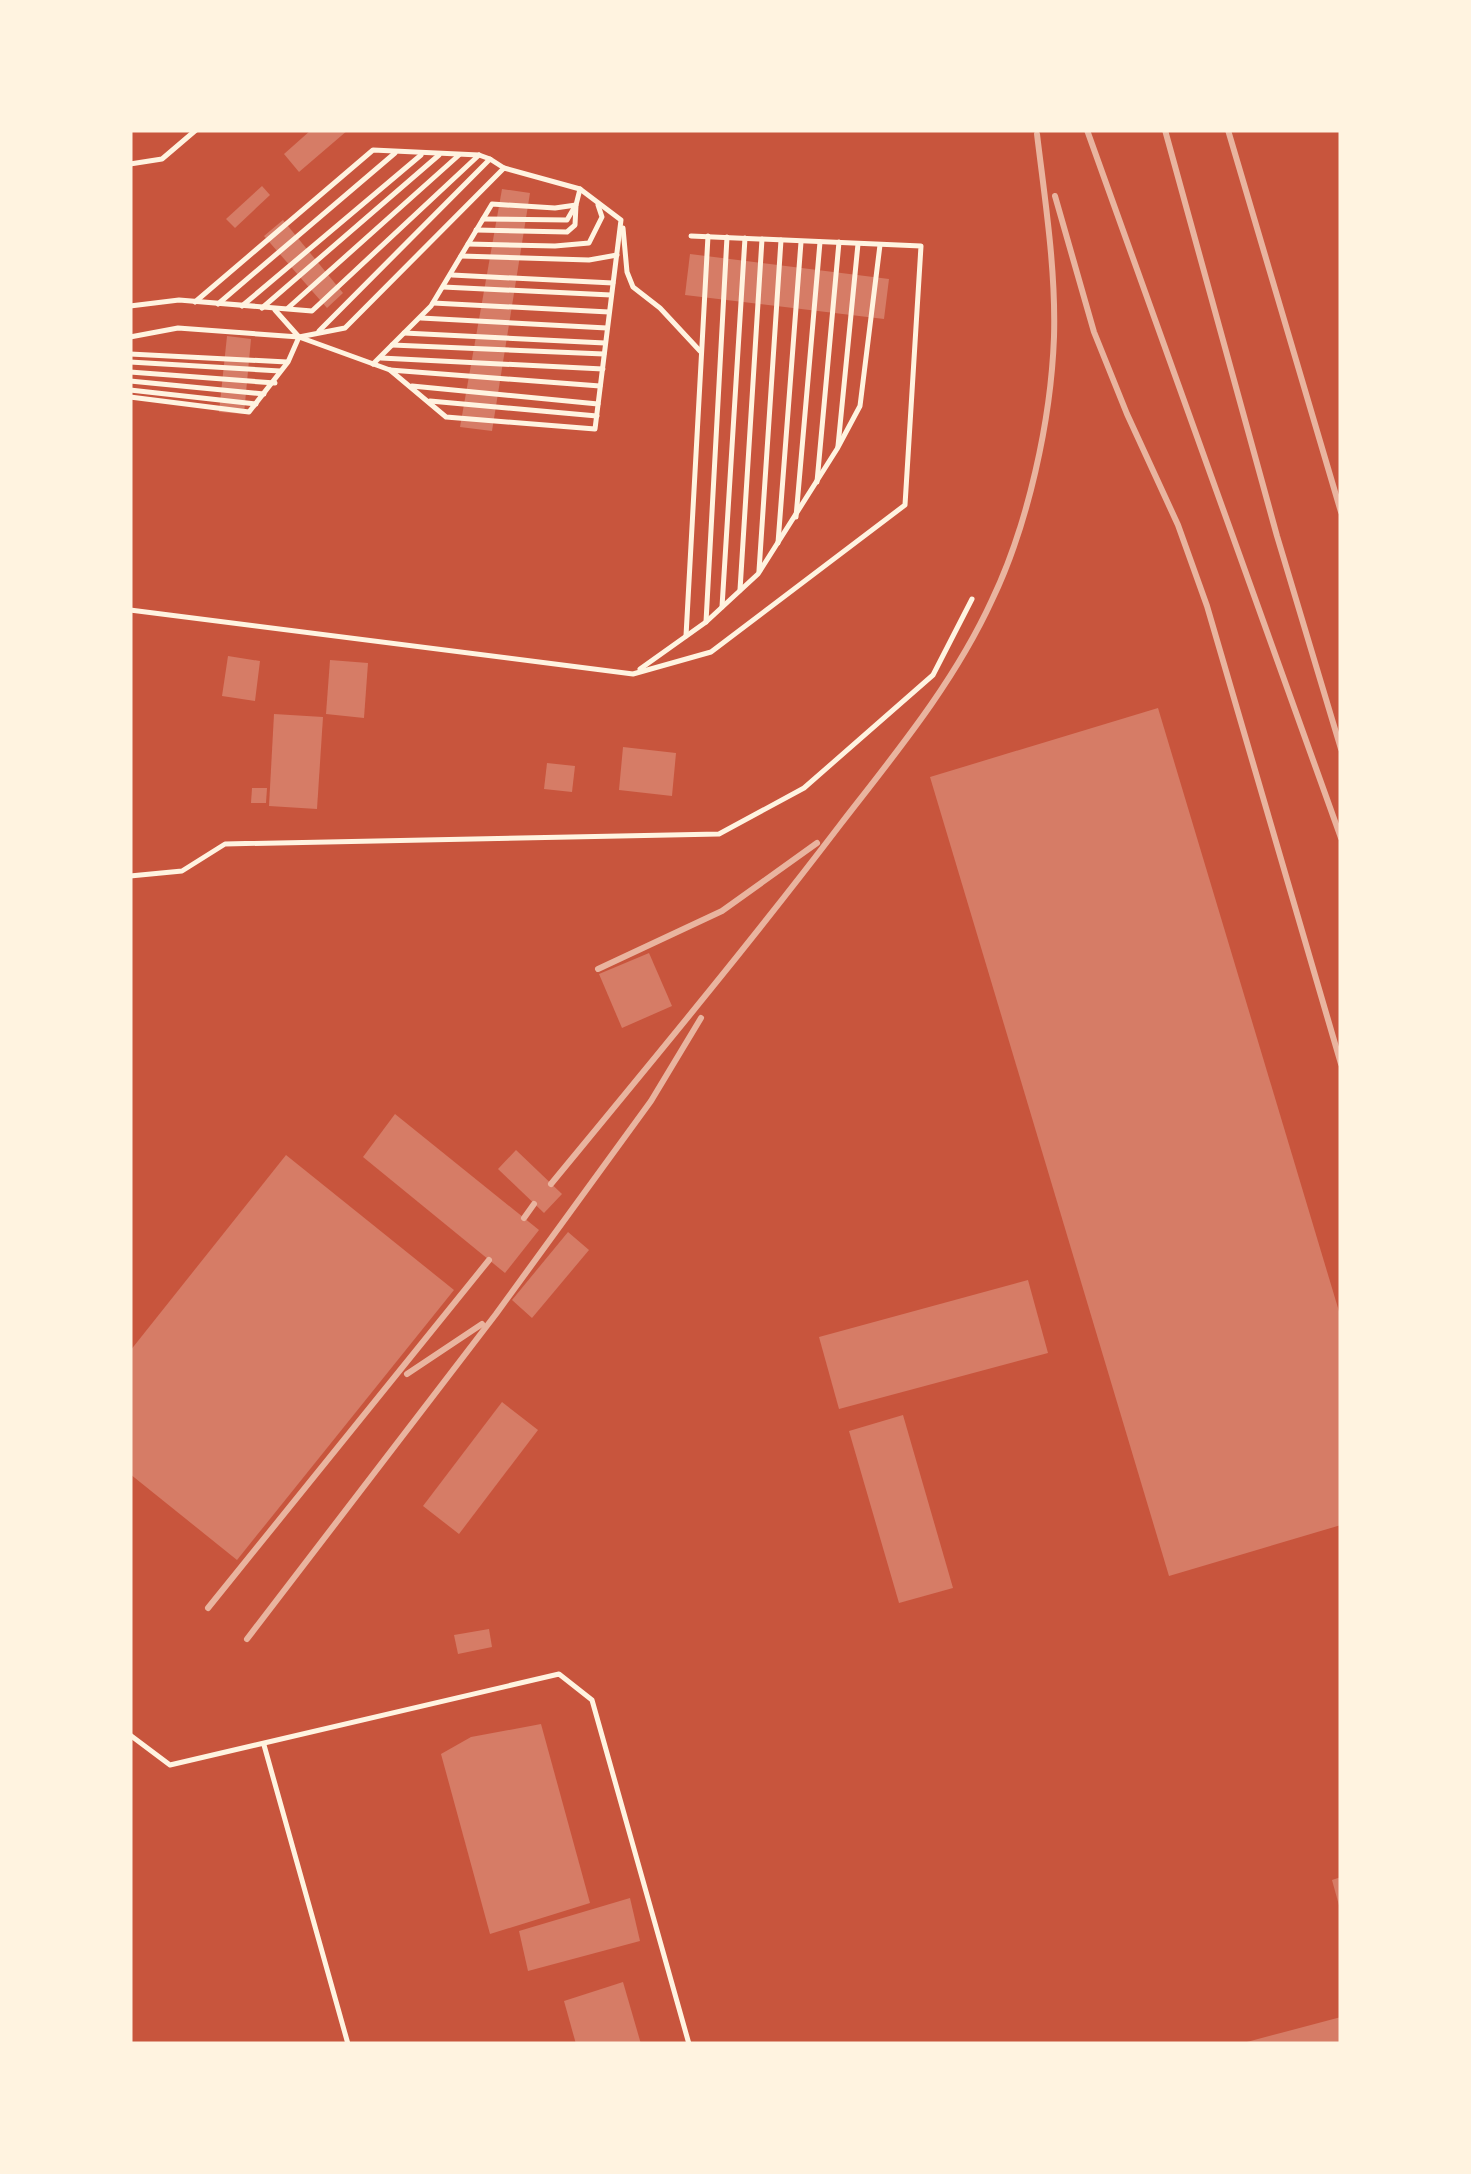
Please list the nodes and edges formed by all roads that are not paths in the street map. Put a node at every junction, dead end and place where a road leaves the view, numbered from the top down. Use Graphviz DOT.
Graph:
graph roads {
  1 [pos="196,130"];
  2 [pos="398,151"];
  3 [pos="423,153"];
  4 [pos="442,154"];
  5 [pos="460,154"];
  6 [pos="479,155"];
  7 [pos="490,159"];
  8 [pos="130,164"];
  9 [pos="504,168"];
  10 [pos="580,189"];
  11 [pos="597,202"];
  12 [pos="576,205"];
  13 [pos="482,219"];
  14 [pos="621,220"];
  15 [pos="476,230"];
  16 [pos="691,236"];
  17 [pos="708,236"];
  18 [pos="727,237"];
  19 [pos="745,238"];
  20 [pos="762,239"];
  21 [pos="780,240"];
  22 [pos="801,242"];
  23 [pos="820,242"];
  24 [pos="839,242"];
  25 [pos="468,244"];
  26 [pos="858,244"];
  27 [pos="880,245"];
  28 [pos="460,256"];
  29 [pos="617,256"];
  30 [pos="450,274"];
  31 [pos="613,282"];
  32 [pos="442,287"];
  33 [pos="612,294"];
  34 [pos="195,302"];
  35 [pos="433,303"];
  36 [pos="218,304"];
  37 [pos="130,306"];
  38 [pos="242,306"];
  39 [pos="262,308"];
  40 [pos="275,310"];
  41 [pos="286,310"];
  42 [pos="610,312"];
  43 [pos="420,318"];
  44 [pos="607,328"];
  45 [pos="404,333"];
  46 [pos="317,334"];
  47 [pos="130,337"];
  48 [pos="299,337"];
  49 [pos="606,343"];
  50 [pos="392,345"];
  51 [pos="702,353"];
  52 [pos="130,354"];
  53 [pos="604,354"];
  54 [pos="380,358"];
  55 [pos="130,362"];
  56 [pos="288,362"];
  57 [pos="373,364"];
  58 [pos="602,369"];
  59 [pos="390,370"];
  60 [pos="280,371"];
  61 [pos="130,372"];
  62 [pos="130,381"];
  63 [pos="275,382"];
  64 [pos="410,386"];
  65 [pos="600,386"];
  66 [pos="130,393"];
  67 [pos="264,394"];
  68 [pos="428,401"];
  69 [pos="598,404"];
  70 [pos="596,416"];
  71 [pos="837,450"];
  72 [pos="817,485"];
  73 [pos="796,520"];
  74 [pos="778,546"];
  75 [pos="758,574"];
  76 [pos="739,593"];
  77 [pos="972,599"];
  78 [pos="722,607"];
  79 [pos="130,610"];
  80 [pos="706,622"];
  81 [pos="686,636"];
  82 [pos="633,674"];
  83 [pos="130,876"];
  84 [pos="130,1735"];
  85 [pos="264,1745"];
  86 [pos="348,2044"];
  87 [pos="689,2044"];
  1 -- 8 [label="lane"];
  2 -- 3 [label="lane"];
  2 -- 34 [label="lane"];
  2 -- 36 [label="lane"];
  3 -- 4 [label="lane"];
  3 -- 38 [label="lane"];
  4 -- 5 [label="lane"];
  4 -- 39 [label="lane"];
  5 -- 6 [label="lane"];
  5 -- 41 [label="lane"];
  6 -- 7 [label="lane"];
  6 -- 41 [label="lane"];
  7 -- 9 [label="lane"];
  7 -- 46 [label="lane"];
  9 -- 10 [label="lane"];
  9 -- 46 [label="lane"];
  10 -- 11 [label="lane"];
  10 -- 12 [label="lane"];
  11 -- 14 [label="lane"];
  11 -- 25 [label="lane"];
  12 -- 13 [label="lane"];
  12 -- 13 [label="lane"];
  12 -- 15 [label="lane"];
  13 -- 15 [label="lane"];
  14 -- 29 [label="lane"];
  14 -- 51 [label="lane"];
  15 -- 25 [label="lane"];
  16 -- 17 [label="lane"];
  17 -- 18 [label="lane"];
  17 -- 51 [label="lane"];
  18 -- 19 [label="lane"];
  18 -- 80 [label="lane"];
  19 -- 20 [label="lane"];
  19 -- 78 [label="lane"];
  20 -- 21 [label="lane"];
  20 -- 76 [label="lane"];
  21 -- 22 [label="lane"];
  21 -- 75 [label="lane"];
  22 -- 23 [label="lane"];
  22 -- 74 [label="lane"];
  23 -- 24 [label="lane"];
  23 -- 73 [label="lane"];
  24 -- 26 [label="lane"];
  24 -- 72 [label="lane"];
  25 -- 28 [label="lane"];
  26 -- 27 [label="lane"];
  26 -- 71 [label="lane"];
  27 -- 71 [label="lane"];
  27 -- 82 [label="lane"];
  28 -- 29 [label="lane"];
  28 -- 30 [label="lane"];
  29 -- 31 [label="lane"];
  30 -- 31 [label="lane"];
  30 -- 32 [label="lane"];
  31 -- 33 [label="lane"];
  32 -- 33 [label="lane"];
  32 -- 35 [label="lane"];
  33 -- 42 [label="lane"];
  34 -- 36 [label="lane"];
  34 -- 37 [label="lane"];
  35 -- 42 [label="lane"];
  35 -- 43 [label="lane"];
  36 -- 38 [label="lane"];
  38 -- 39 [label="lane"];
  39 -- 40 [label="lane"];
  40 -- 41 [label="lane"];
  40 -- 48 [label="lane"];
  42 -- 44 [label="lane"];
  43 -- 44 [label="lane"];
  43 -- 45 [label="lane"];
  44 -- 49 [label="lane"];
  45 -- 49 [label="lane"];
  45 -- 50 [label="lane"];
  46 -- 48 [label="lane"];
  47 -- 48 [label="lane"];
  48 -- 56 [label="lane"];
  48 -- 57 [label="lane"];
  49 -- 53 [label="lane"];
  50 -- 53 [label="lane"];
  50 -- 54 [label="lane"];
  51 -- 81 [label="lane"];
  52 -- 56 [label="lane"];
  53 -- 58 [label="lane"];
  54 -- 57 [label="lane"];
  54 -- 58 [label="lane"];
  55 -- 60 [label="lane"];
  56 -- 60 [label="lane"];
  57 -- 59 [label="lane"];
  58 -- 65 [label="lane"];
  59 -- 64 [label="lane"];
  59 -- 65 [label="lane"];
  60 -- 63 [label="lane"];
  61 -- 63 [label="lane"];
  62 -- 67 [label="lane"];
  63 -- 67 [label="lane"];
  64 -- 68 [label="lane"];
  64 -- 69 [label="lane"];
  65 -- 69 [label="lane"];
  66 -- 67 [label="lane"];
  68 -- 70 [label="lane"];
  68 -- 70 [label="lane"];
  69 -- 70 [label="lane"];
  71 -- 72 [label="lane"];
  72 -- 73 [label="lane"];
  73 -- 74 [label="lane"];
  74 -- 75 [label="lane"];
  75 -- 76 [label="lane"];
  76 -- 78 [label="lane"];
  77 -- 83 [label="lane"];
  78 -- 80 [label="lane"];
  79 -- 82 [label="lane"];
  80 -- 81 [label="lane"];
  81 -- 82 [label="lane"];
  84 -- 85 [label="lane"];
  85 -- 86 [label="lane"];
  85 -- 87 [label="lane"];
}
